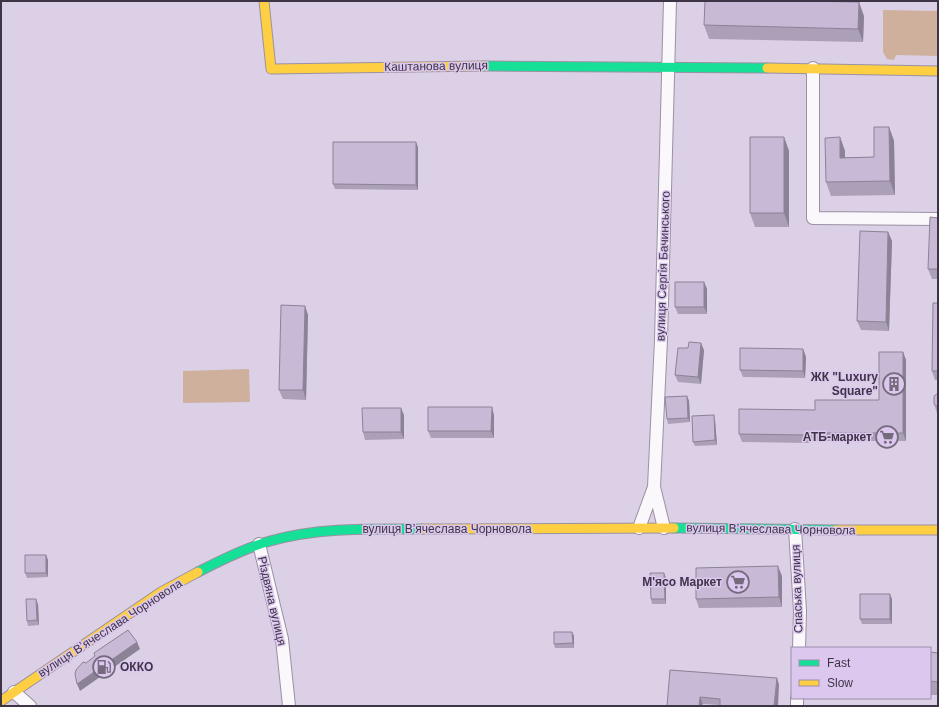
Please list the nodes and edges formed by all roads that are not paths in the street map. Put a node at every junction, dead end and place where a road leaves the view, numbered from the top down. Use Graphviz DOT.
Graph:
graph roads {
  1 [pos="264,1"];
  2 [pos="670,1"];
  3 [pos="669,66"];
  4 [pos="813,68"];
  5 [pos="938,71"];
  6 [pos="938,219"];
  7 [pos="654,488"];
  8 [pos="639,528"];
  9 [pos="664,528"];
  10 [pos="796,529"];
  11 [pos="938,530"];
  12 [pos="259,544"];
  13 [pos="799,647"];
  14 [pos="14,692"];
  15 [pos="1,701"];
  16 [pos="30,706"];
  17 [pos="289,706"];
  1 -- 3 [label="main road, Каштанова вулиця"];
  2 -- 3 [label="street, вулиця Сергія Бачинського"];
  3 -- 4 [label="main road"];
  3 -- 7 [label="street, вулиця Сергія Бачинського"];
  4 -- 5 [label="main road"];
  4 -- 6 [label="street"];
  7 -- 8 [label="street, вулиця Сергія Бачинського"];
  7 -- 9 [label="street"];
  8 -- 9 [label="main road, вулиця Вʼячеслава Чорновола"];
  8 -- 12 [label="main road, вулиця Вʼячеслава Чорновола"];
  9 -- 10 [label="main road, вулиця Вʼячеслава Чорновола"];
  10 -- 11 [label="main road, вулиця Вʼячеслава Чорновола"];
  10 -- 13 [label="street, Спаська вулиця"];
  12 -- 14 [label="main road, вулиця Вʼячеслава Чорновола"];
  12 -- 17 [label="street, Різдвяна вулиця"];
  14 -- 15 [label="main road, вулиця Вʼячеслава Чорновола"];
  14 -- 16 [label="street"];
}
